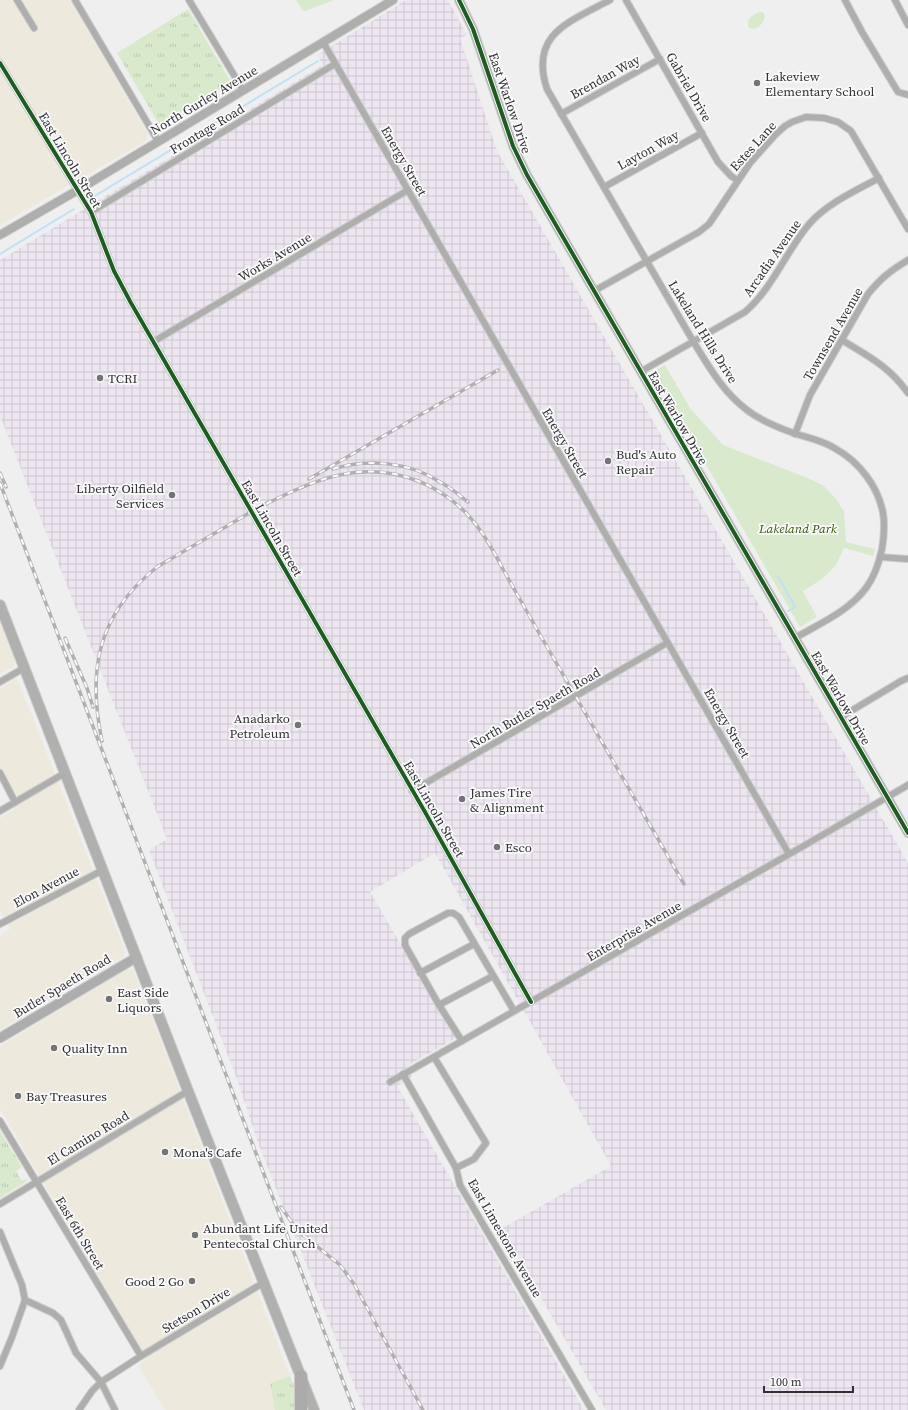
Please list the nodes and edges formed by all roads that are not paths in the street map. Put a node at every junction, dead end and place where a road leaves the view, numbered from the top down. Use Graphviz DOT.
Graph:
graph roads {
  1 [pos="17,0"];
  2 [pos="75,0"];
  3 [pos="189,0"];
  4 [pos="393,0"];
  5 [pos="459,0"];
  6 [pos="466,0"];
  7 [pos="610,0"];
  8 [pos="626,0"];
  9 [pos="845,0"];
  10 [pos="895,0"];
  11 [pos="908,25"];
  12 [pos="34,28"];
  13 [pos="473,29"];
  14 [pos="322,42"];
  15 [pos="660,59"];
  16 [pos="0,63"];
  17 [pos="335,64"];
  18 [pos="243,90"];
  19 [pos="908,95"];
  20 [pos="561,114"];
  21 [pos="702,133"];
  22 [pos="158,141"];
  23 [pos="879,178"];
  24 [pos="737,180"];
  25 [pos="604,187"];
  26 [pos="78,190"];
  27 [pos="408,190"];
  28 [pos="91,212"];
  29 [pos="908,229"];
  30 [pos="0,235"];
  31 [pos="908,260"];
  32 [pos="647,261"];
  33 [pos="594,291"];
  34 [pos="842,340"];
  35 [pos="693,341"];
  36 [pos="153,342"];
  37 [pos="640,372"];
  38 [pos="908,393"];
  39 [pos="795,434"];
  40 [pos="880,557"];
  41 [pos="908,559"];
  42 [pos="0,605"];
  43 [pos="795,638"];
  44 [pos="668,643"];
  45 [pos="24,668"];
  46 [pos="908,678"];
  47 [pos="0,682"];
  48 [pos="841,716"];
  49 [pos="65,772"];
  50 [pos="0,773"];
  51 [pos="908,785"];
  52 [pos="412,791"];
  53 [pos="887,797"];
  54 [pos="15,802"];
  55 [pos="0,811"];
  56 [pos="908,833"];
  57 [pos="789,854"];
  58 [pos="102,870"];
  59 [pos="0,924"];
  60 [pos="474,944"];
  61 [pos="137,957"];
  62 [pos="420,973"];
  63 [pos="493,976"];
  64 [pos="531,1002"];
  65 [pos="439,1005"];
  66 [pos="514,1012"];
  67 [pos="0,1038"];
  68 [pos="462,1041"];
  69 [pos="434,1057"];
  70 [pos="403,1074"];
  71 [pos="390,1082"];
  72 [pos="188,1091"];
  73 [pos="0,1121"];
  74 [pos="456,1168"];
  75 [pos="37,1182"];
  76 [pos="0,1204"];
  77 [pos="0,1232"];
  78 [pos="263,1283"];
  79 [pos="25,1300"];
  80 [pos="141,1356"];
  81 [pos="0,1366"];
  82 [pos="301,1376"];
  83 [pos="101,1382"];
  84 [pos="79,1410"];
  85 [pos="115,1410"];
  86 [pos="301,1410"];
  87 [pos="314,1410"];
  88 [pos="592,1410"];
  1 -- 12 [label="street"];
  2 -- 22 [label="street"];
  3 -- 18 [label="street"];
  4 -- 14 [label="street, North Gurley Avenue"];
  5 -- 13 [label="street, East Warlow Drive"];
  6 -- 13 [label="street"];
  7 -- 20 [label="street, Lakeland Hills Drive"];
  8 -- 15 [label="street, Gabriel Drive"];
  9 -- 19 [label="street"];
  10 -- 11 [label="street"];
  13 -- 33 [label="street, East Warlow Drive"];
  14 -- 17 [label="street, Energy Street"];
  14 -- 18 [label="street, North Gurley Avenue"];
  15 -- 20 [label="street, Brendan Way"];
  15 -- 21 [label="street, Gabriel Drive"];
  16 -- 26 [label="street, East Lincoln Street"];
  17 -- 27 [label="street, Energy Street"];
  17 -- 28 [label="street, Frontage Road"];
  18 -- 22 [label="street, North Gurley Avenue"];
  20 -- 25 [label="street, Lakeland Hills Drive"];
  21 -- 24 [label="street, Gabriel Drive"];
  21 -- 25 [label="street, Layton Way"];
  22 -- 26 [label="street, North Gurley Avenue"];
  23 -- 24 [label="street, Estes Lane"];
  23 -- 29 [label="street, Estes Lane"];
  23 -- 35 [label="street, Arcadia Avenue"];
  24 -- 32 [label="street, Estes Lane"];
  25 -- 32 [label="street, Lakeland Hills Drive"];
  26 -- 28 [label="street, East Lincoln Street"];
  26 -- 30 [label="street, North Gurley Avenue"];
  27 -- 36 [label="street, Works Avenue"];
  27 -- 44 [label="street, Energy Street"];
  28 -- 36 [label="street, East Lincoln Street"];
  31 -- 34 [label="street, Townsend Avenue"];
  32 -- 33 [label="street, Estes Lane"];
  32 -- 35 [label="street, Lakeland Hills Drive"];
  33 -- 37 [label="street, East Warlow Drive"];
  34 -- 38 [label="street"];
  34 -- 39 [label="street, Townsend Avenue"];
  35 -- 37 [label="street, Arcadia Avenue"];
  35 -- 39 [label="street, Lakeland Hills Drive"];
  36 -- 52 [label="street, East Lincoln Street"];
  37 -- 43 [label="street, East Warlow Drive"];
  39 -- 40 [label="street, Lakeland Hills Drive"];
  40 -- 41 [label="street"];
  40 -- 43 [label="street, Lakeland Hills Drive"];
  42 -- 45 [label="main road"];
  43 -- 48 [label="street, East Warlow Drive"];
  44 -- 52 [label="street, North Butler Spaeth Road"];
  44 -- 57 [label="street, Energy Street"];
  45 -- 47 [label="street"];
  45 -- 49 [label="main road"];
  46 -- 48 [label="street"];
  48 -- 53 [label="street, East Warlow Drive"];
  49 -- 54 [label="street"];
  49 -- 58 [label="main road"];
  50 -- 54 [label="street"];
  51 -- 53 [label="street, Enterprise Avenue"];
  52 -- 64 [label="street, East Lincoln Street"];
  53 -- 56 [label="street, East Warlow Drive"];
  53 -- 57 [label="street, Enterprise Avenue"];
  54 -- 55 [label="street"];
  57 -- 64 [label="street, Enterprise Avenue"];
  58 -- 59 [label="street, Elon Avenue"];
  58 -- 61 [label="main road"];
  60 -- 62 [label="street"];
  60 -- 62 [label="street"];
  60 -- 63 [label="street"];
  61 -- 67 [label="main road, Butler Spaeth Road"];
  61 -- 72 [label="main road"];
  62 -- 65 [label="street"];
  63 -- 65 [label="street"];
  63 -- 66 [label="street"];
  64 -- 66 [label="street, Enterprise Avenue"];
  65 -- 68 [label="street"];
  66 -- 68 [label="street, Enterprise Avenue"];
  68 -- 69 [label="street, Enterprise Avenue"];
  69 -- 70 [label="street, Enterprise Avenue"];
  69 -- 74 [label="street"];
  70 -- 71 [label="street, Enterprise Avenue"];
  70 -- 74 [label="street, East Limestone Avenue"];
  72 -- 75 [label="street, El Camino Road"];
  72 -- 78 [label="main road"];
  73 -- 75 [label="street, East 6th Street"];
  74 -- 88 [label="street, East Limestone Avenue"];
  75 -- 76 [label="street, El Camino Road"];
  75 -- 80 [label="street, East 6th Street"];
  77 -- 79 [label="street"];
  78 -- 80 [label="street, Stetson Drive"];
  78 -- 82 [label="main road"];
  79 -- 81 [label="street"];
  79 -- 83 [label="street"];
  80 -- 83 [label="street, Stetson Drive"];
  82 -- 86 [label="highway"];
  82 -- 87 [label="main road"];
  83 -- 84 [label="street, Stetson Drive"];
  83 -- 85 [label="street"];
}
